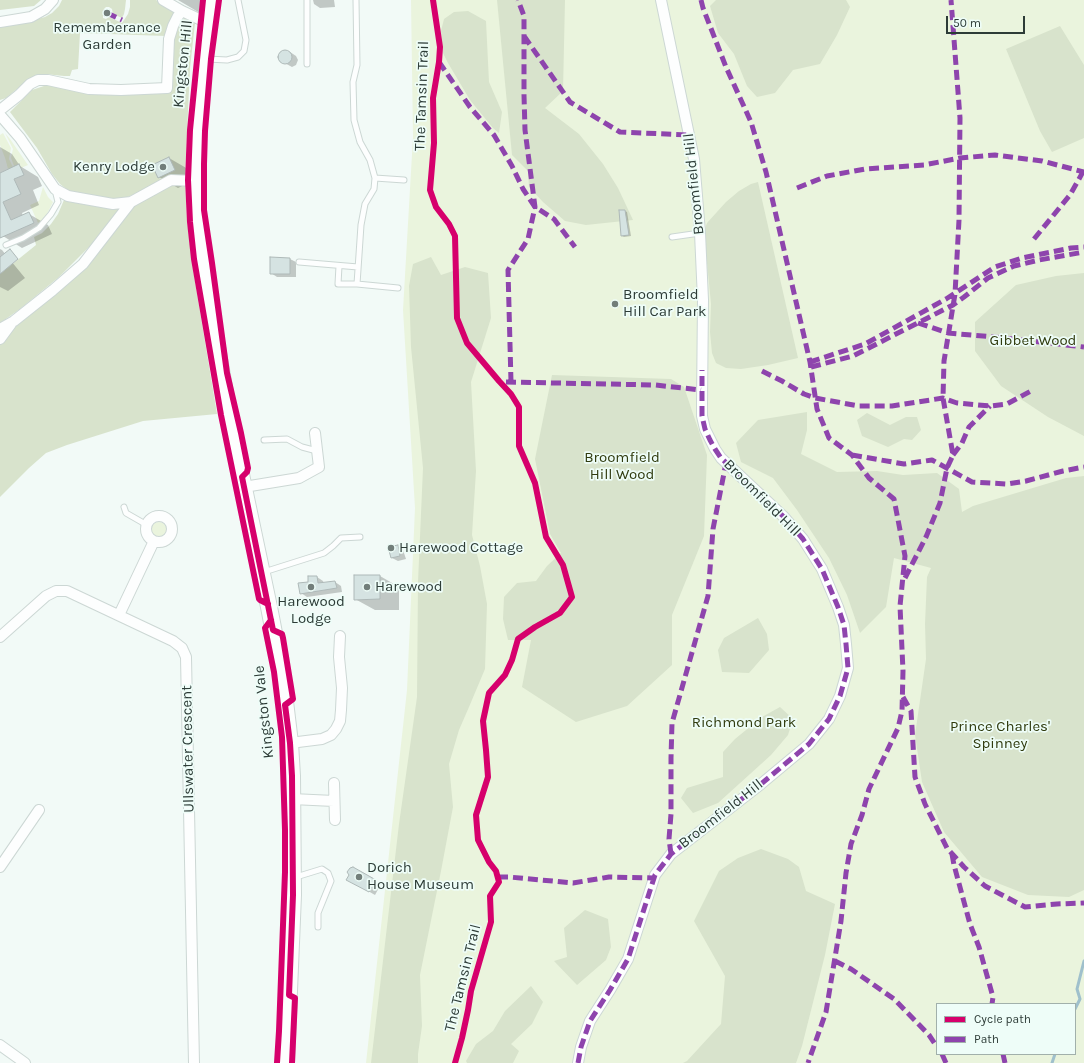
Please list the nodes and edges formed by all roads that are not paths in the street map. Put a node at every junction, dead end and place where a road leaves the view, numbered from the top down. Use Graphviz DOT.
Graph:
graph roads {
  1 [pos="53,0"];
  2 [pos="163,0"];
  3 [pos="210,0"];
  4 [pos="238,0"];
  5 [pos="307,0"];
  6 [pos="356,0"];
  7 [pos="661,0"];
  8 [pos="182,11"];
  9 [pos="208,21"];
  10 [pos="0,22"];
  11 [pos="204,59"];
  12 [pos="307,64"];
  13 [pos="0,110"];
  14 [pos="0,115"];
  15 [pos="375,178"];
  16 [pos="404,180"];
  17 [pos="196,181"];
  18 [pos="55,189"];
  19 [pos="131,202"];
  20 [pos="700,233"];
  21 [pos="672,237"];
  22 [pos="6,245"];
  23 [pos="299,262"];
  24 [pos="339,266"];
  25 [pos="358,267"];
  26 [pos="357,284"];
  27 [pos="398,288"];
  28 [pos="14,321"];
  29 [pos="0,329"];
  30 [pos="0,339"];
  31 [pos="315,433"];
  32 [pos="264,440"];
  33 [pos="317,451"];
  34 [pos="243,482"];
  35 [pos="124,507"];
  36 [pos="147,525"];
  37 [pos="360,537"];
  38 [pos="154,541"];
  39 [pos="261,572"];
  40 [pos="119,616"];
  41 [pos="0,636"];
  42 [pos="340,636"];
  43 [pos="290,743"];
  44 [pos="334,783"];
  45 [pos="292,799"];
  46 [pos="334,801"];
  47 [pos="39,810"];
  48 [pos="335,820"];
  49 [pos="0,867"];
  50 [pos="293,877"];
  51 [pos="318,927"];
  52 [pos="0,1044"];
  53 [pos="25,1063"];
  54 [pos="194,1063"];
  55 [pos="286,1063"];
  56 [pos="578,1063"];
  1 -- 10 [label="street"];
  2 -- 8 [label="street"];
  3 -- 9 [label="main road, Kingston Hill"];
  4 -- 11 [label="lane"];
  5 -- 12 [label="lane"];
  6 -- 15 [label="lane"];
  7 -- 20 [label="street, Broomfield Hill"];
  8 -- 9 [label="street"];
  8 -- 13 [label="street"];
  9 -- 11 [label="main road, Kingston Hill"];
  11 -- 17 [label="main road, Kingston Hill"];
  14 -- 18 [label="street"];
  15 -- 16 [label="lane"];
  15 -- 25 [label="lane"];
  17 -- 19 [label="street"];
  17 -- 34 [label="main road, Kingston Hill"];
  18 -- 19 [label="street"];
  18 -- 22 [label="lane"];
  19 -- 28 [label="street"];
  20 -- 21 [label="lane"];
  20 -- 56 [label="street, Broomfield Hill"];
  23 -- 24 [label="lane"];
  24 -- 25 [label="lane"];
  24 -- 26 [label="lane"];
  25 -- 26 [label="lane"];
  26 -- 27 [label="lane"];
  28 -- 29 [label="street"];
  28 -- 30 [label="street"];
  31 -- 33 [label="street"];
  32 -- 33 [label="lane"];
  33 -- 34 [label="street"];
  34 -- 39 [label="main road, Kingston Vale"];
  35 -- 36 [label="lane"];
  36 -- 38 [label="street"];
  36 -- 38 [label="street"];
  37 -- 39 [label="lane"];
  38 -- 40 [label="street"];
  39 -- 43 [label="main road, Kingston Vale"];
  40 -- 41 [label="street, Ullswater Crescent"];
  40 -- 54 [label="street, Ullswater Crescent"];
  42 -- 43 [label="street"];
  43 -- 45 [label="main road, Kingston Vale"];
  44 -- 46 [label="street"];
  45 -- 46 [label="street"];
  45 -- 50 [label="main road, Kingston Vale"];
  46 -- 48 [label="street"];
  47 -- 49 [label="street"];
  50 -- 51 [label="lane"];
  50 -- 55 [label="main road, Kingston Vale"];
  52 -- 53 [label="street"];
}
